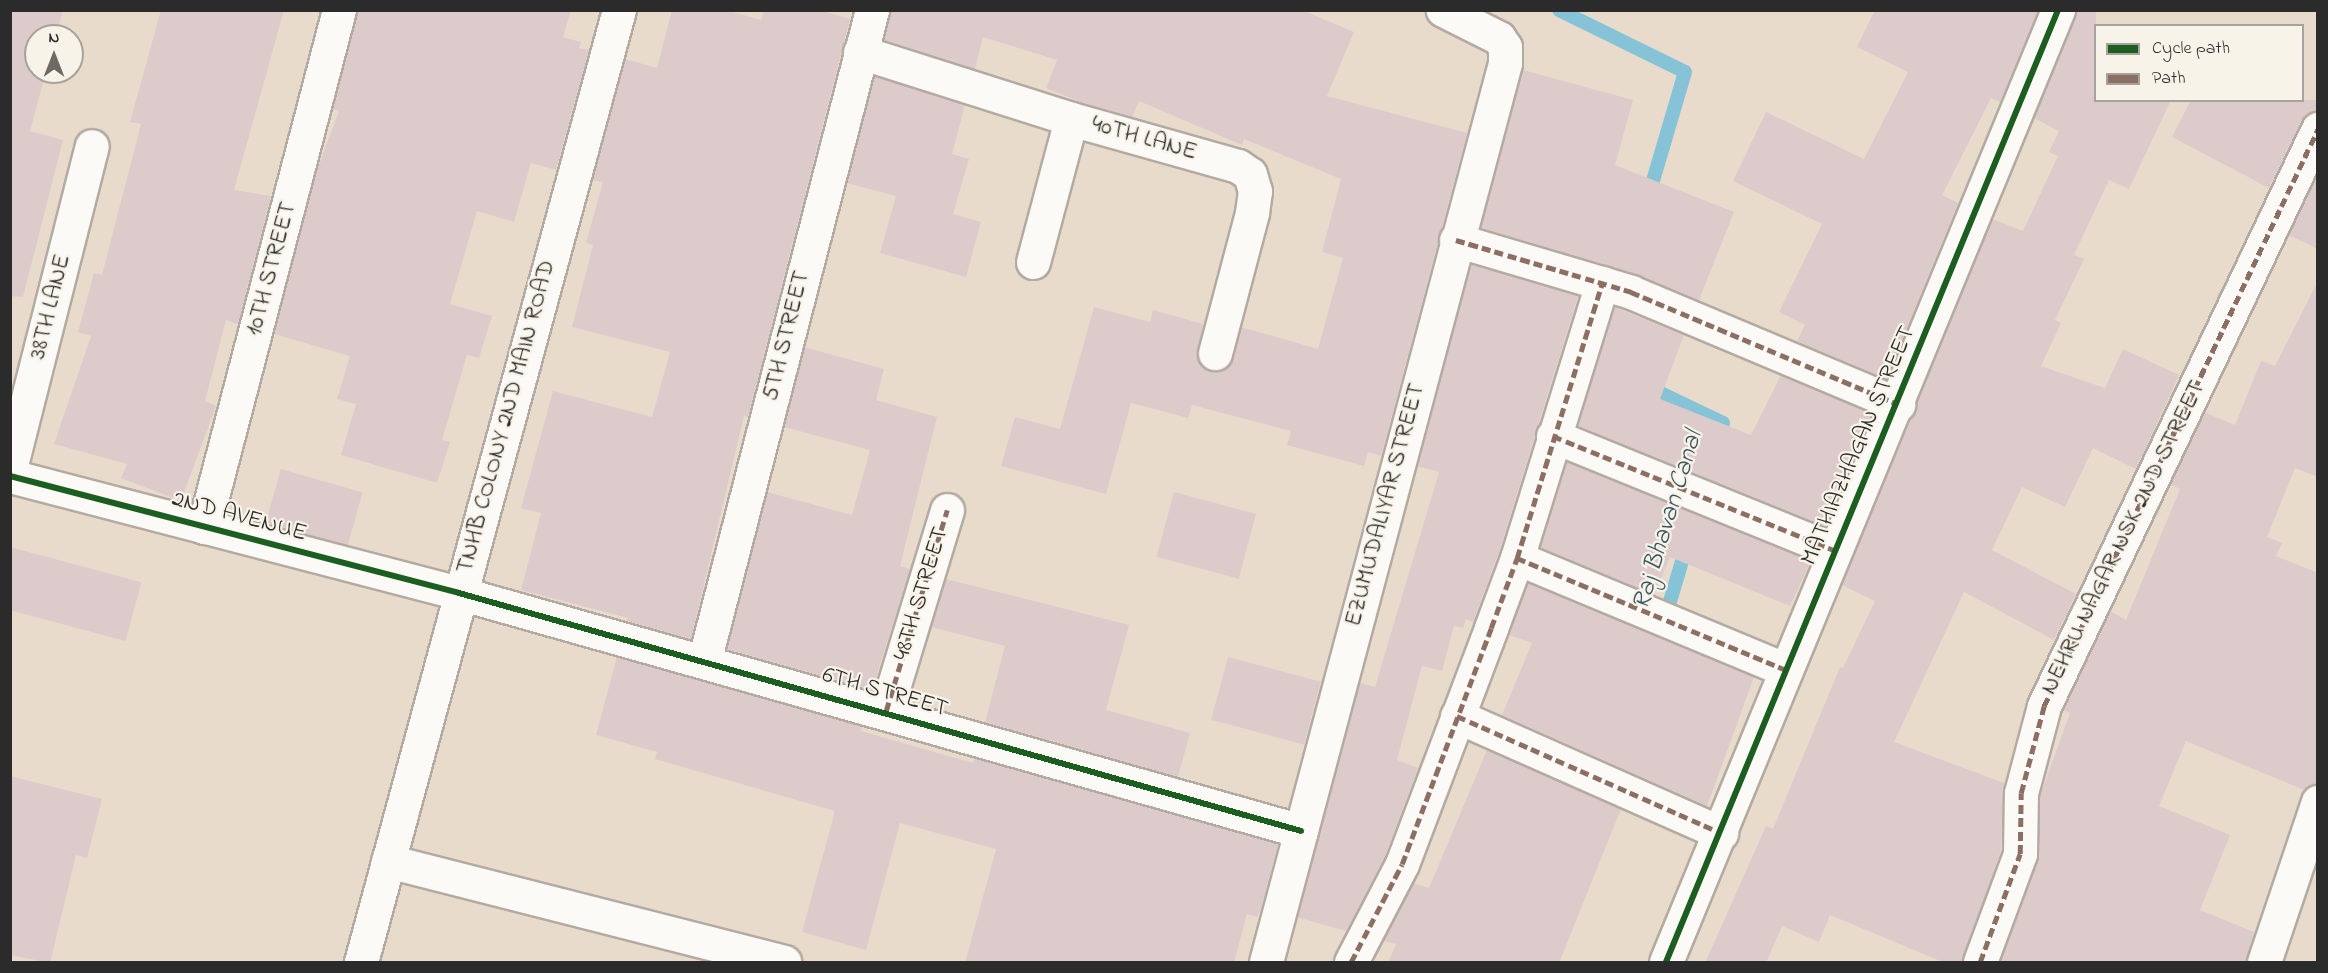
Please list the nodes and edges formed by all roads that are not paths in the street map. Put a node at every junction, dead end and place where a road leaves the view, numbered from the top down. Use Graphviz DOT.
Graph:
graph roads {
  1 [pos="339,10"];
  2 [pos="619,10"];
  3 [pos="872,10"];
  4 [pos="1443,10"];
  5 [pos="2058,10"];
  6 [pos="860,51"];
  7 [pos="1071,119"];
  8 [pos="2318,129"];
  9 [pos="92,146"];
  10 [pos="1456,240"];
  11 [pos="1034,262"];
  12 [pos="1602,283"];
  13 [pos="1215,353"];
  14 [pos="1898,404"];
  15 [pos="1553,436"];
  16 [pos="10,469"];
  17 [pos="10,476"];
  18 [pos="947,510"];
  19 [pos="204,527"];
  20 [pos="1834,549"];
  21 [pos="1517,558"];
  22 [pos="459,592"];
  23 [pos="704,662"];
  24 [pos="1786,670"];
  25 [pos="886,711"];
  26 [pos="1458,716"];
  27 [pos="2318,802"];
  28 [pos="1301,831"];
  29 [pos="1721,833"];
  30 [pos="388,861"];
  31 [pos="361,963"];
  32 [pos="784,963"];
  33 [pos="1266,963"];
  34 [pos="1352,963"];
  35 [pos="1666,963"];
  36 [pos="1980,963"];
  37 [pos="2264,963"];
  1 -- 19 [label="street, 10TH STREET"];
  2 -- 22 [label="street, TNHB COLONY 2ND MAIN ROAD"];
  3 -- 6 [label="street, 5TH STREET"];
  4 -- 10 [label="street, EZUMUDALIYAR STREET"];
  5 -- 14 [label="street, MATHIAZHAGAN STREET"];
  6 -- 7 [label="street, 40TH LANE"];
  6 -- 23 [label="street, 5TH STREET"];
  7 -- 11 [label="street"];
  7 -- 13 [label="street, 40TH LANE"];
  8 -- 36 [label="street, NEHRU NAGAR NSK 2ND STREET"];
  9 -- 16 [label="street, 38TH LANE"];
  10 -- 12 [label="street"];
  10 -- 28 [label="street, EZUMUDALIYAR STREET"];
  12 -- 14 [label="street"];
  12 -- 15 [label="street"];
  14 -- 20 [label="street, MATHIAZHAGAN STREET"];
  15 -- 20 [label="street"];
  15 -- 21 [label="street"];
  17 -- 19 [label="street, 2ND AVENUE"];
  18 -- 25 [label="street, 48TH STREET"];
  19 -- 22 [label="street, 2ND AVENUE"];
  20 -- 24 [label="street, MATHIAZHAGAN STREET"];
  21 -- 24 [label="street"];
  21 -- 26 [label="street"];
  22 -- 23 [label="street, 6TH STREET"];
  22 -- 30 [label="street, TNHB COLONY 2ND MAIN ROAD"];
  23 -- 25 [label="street, 6TH STREET"];
  24 -- 29 [label="street, MATHIAZHAGAN STREET"];
  25 -- 28 [label="street, 6TH STREET"];
  26 -- 29 [label="street"];
  26 -- 34 [label="street"];
  27 -- 37 [label="street"];
  28 -- 33 [label="street, EZUMUDALIYAR STREET"];
  29 -- 35 [label="street, MATHIAZHAGAN STREET"];
  30 -- 31 [label="street, TNHB COLONY 2ND MAIN ROAD"];
  30 -- 32 [label="street"];
}
